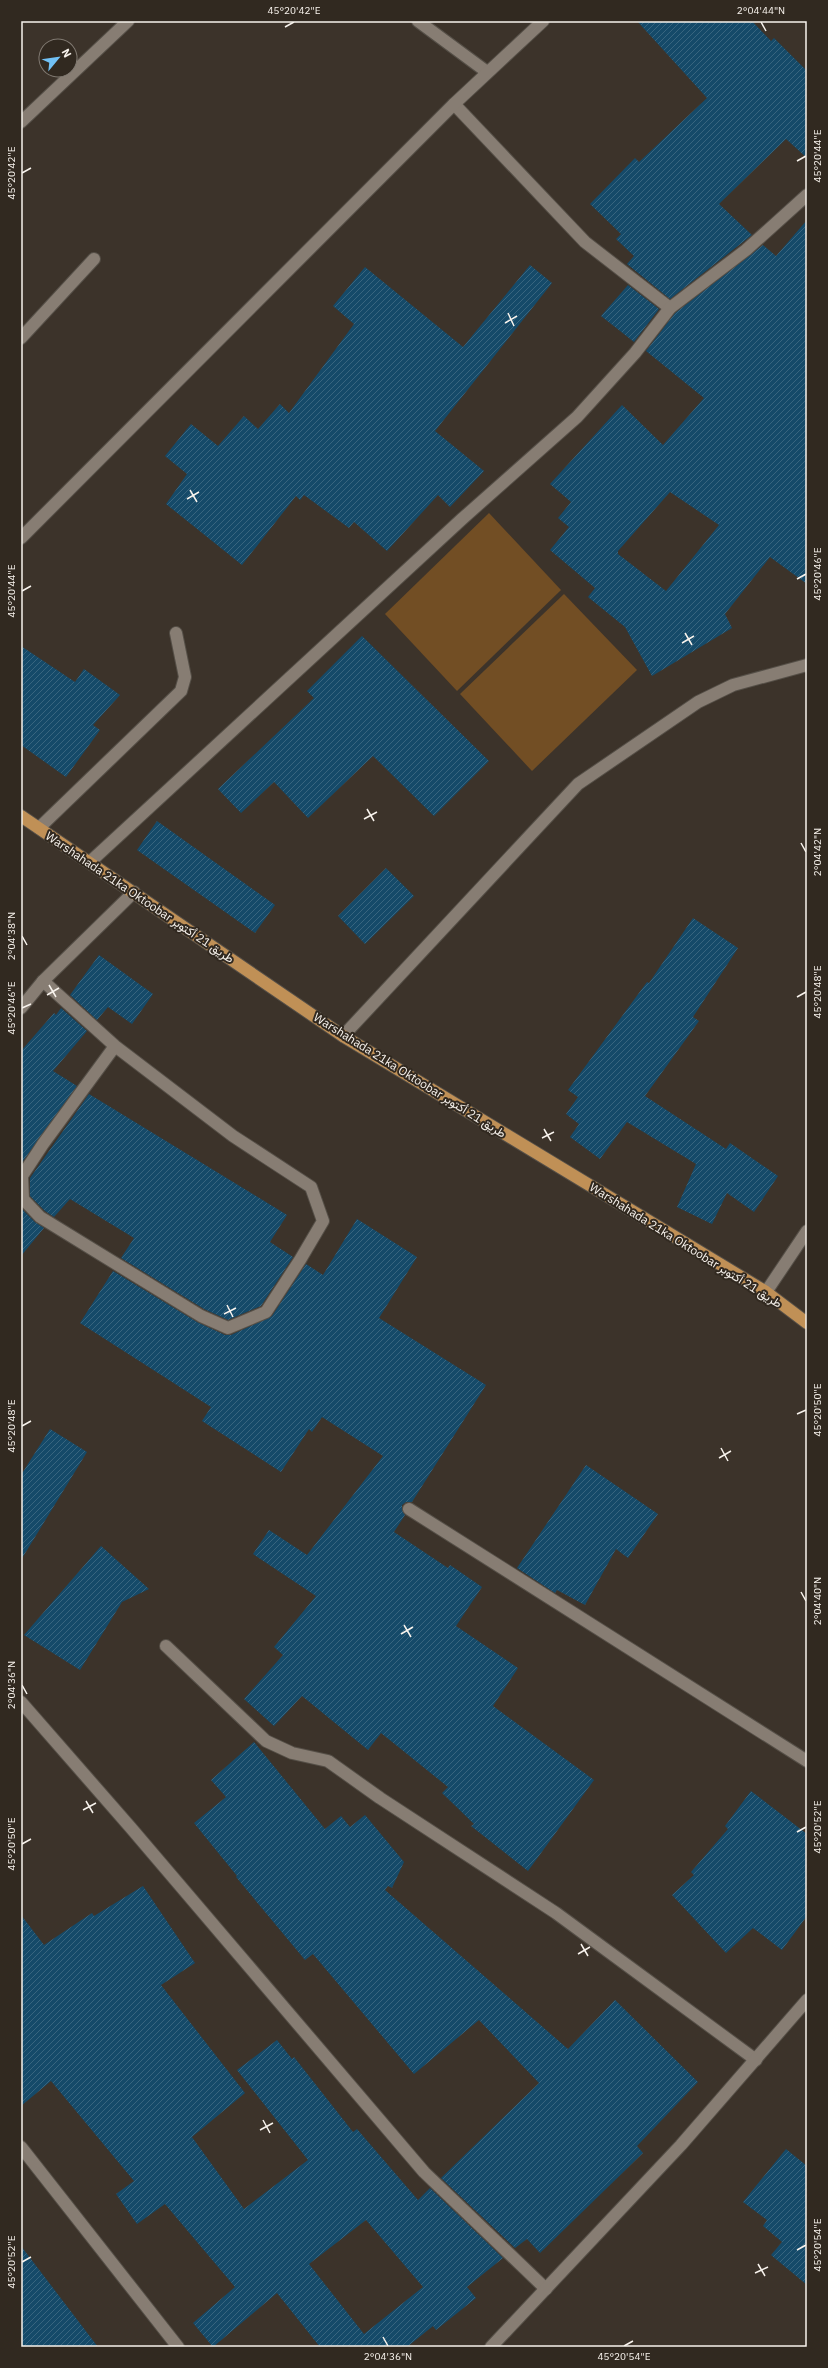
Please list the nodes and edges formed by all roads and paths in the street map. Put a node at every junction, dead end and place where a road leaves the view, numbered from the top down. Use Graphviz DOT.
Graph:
graph roads {
  1 [pos="128,21"];
  2 [pos="418,21"];
  3 [pos="543,21"];
  4 [pos="487,72"];
  5 [pos="454,104"];
  6 [pos="21,122"];
  7 [pos="807,195"];
  8 [pos="94,259"];
  9 [pos="670,308"];
  10 [pos="21,338"];
  11 [pos="21,538"];
  12 [pos="176,633"];
  13 [pos="807,665"];
  14 [pos="21,816"];
  15 [pos="39,828"];
  16 [pos="90,862"];
  17 [pos="134,892"];
  18 [pos="43,981"];
  19 [pos="21,1008"];
  20 [pos="343,1036"];
  21 [pos="115,1046"];
  22 [pos="807,1231"];
  23 [pos="766,1292"];
  24 [pos="807,1323"];
  25 [pos="408,1509"];
  26 [pos="166,1646"];
  27 [pos="21,1702"];
  28 [pos="807,1761"];
  29 [pos="807,2000"];
  30 [pos="756,2060"];
  31 [pos="21,2147"];
  32 [pos="546,2289"];
  33 [pos="178,2347"];
  34 [pos="491,2347"];
  1 -- 6 [label="street"];
  2 -- 4 [label="street"];
  3 -- 4 [label="street"];
  4 -- 5 [label="street"];
  5 -- 9 [label="street"];
  5 -- 11 [label="street"];
  7 -- 9 [label="street"];
  8 -- 10 [label="street"];
  9 -- 16 [label="street"];
  12 -- 15 [label="street"];
  13 -- 20 [label="street"];
  14 -- 15 [label="main road, Warshahada 21ka Oktoobar طريق 21 أكتوبر"];
  15 -- 16 [label="main road, Warshahada 21ka Oktoobar طريق 21 أكتوبر"];
  16 -- 17 [label="main road, Warshahada 21ka Oktoobar طريق 21 أكتوبر"];
  17 -- 18 [label="street"];
  17 -- 20 [label="main road, Warshahada 21ka Oktoobar طريق 21 أكتوبر"];
  18 -- 19 [label="street"];
  18 -- 21 [label="street"];
  20 -- 23 [label="main road, Warshahada 21ka Oktoobar طريق 21 أكتوبر"];
  21 -- 21 [label="street"];
  22 -- 23 [label="street"];
  23 -- 24 [label="main road, Warshahada 21ka Oktoobar طريق 21 أكتوبر"];
  25 -- 28 [label="street"];
  26 -- 30 [label="street"];
  27 -- 32 [label="street"];
  29 -- 30 [label="street"];
  30 -- 32 [label="street"];
  31 -- 33 [label="street"];
  32 -- 34 [label="street"];
}
